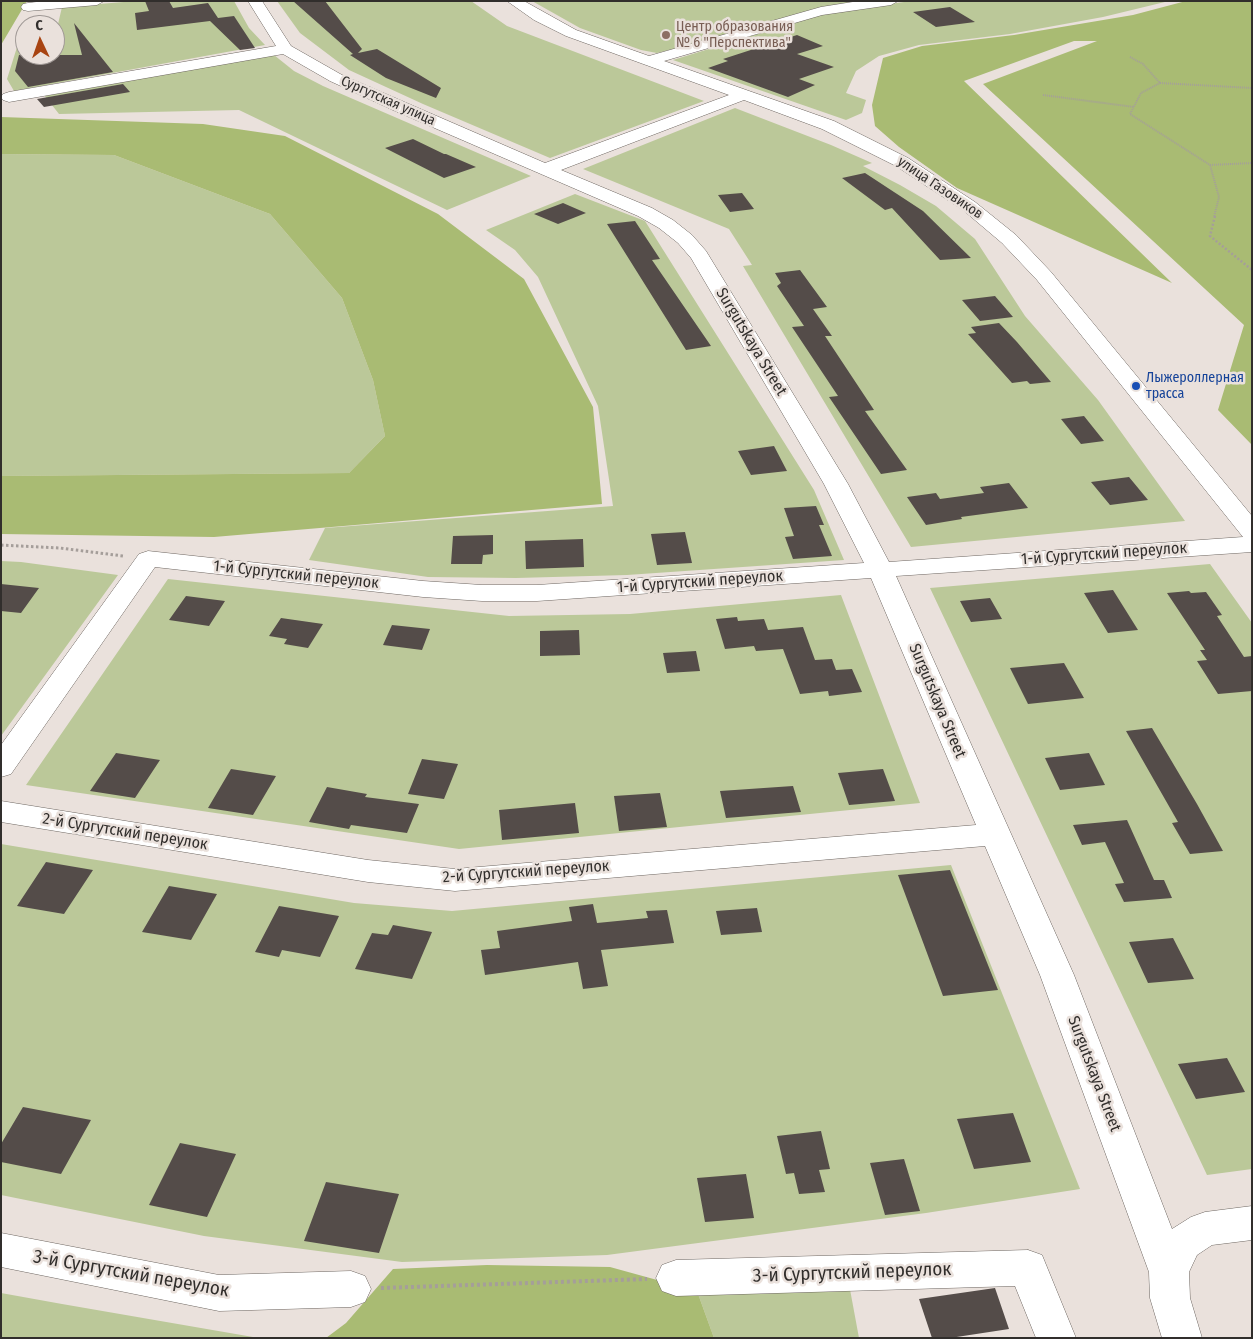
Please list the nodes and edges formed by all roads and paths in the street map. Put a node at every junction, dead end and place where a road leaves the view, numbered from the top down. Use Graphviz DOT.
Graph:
graph roads {
  1 [pos="96,1"];
  2 [pos="255,1"];
  3 [pos="514,1"];
  4 [pos="891,1"];
  5 [pos="28,7"];
  6 [pos="285,48"];
  7 [pos="1130,57"];
  8 [pos="647,62"];
  9 [pos="1160,83"];
  10 [pos="1252,88"];
  11 [pos="743,95"];
  12 [pos="1044,95"];
  13 [pos="9,97"];
  14 [pos="1134,107"];
  15 [pos="1252,163"];
  16 [pos="1210,165"];
  17 [pos="546,169"];
  18 [pos="1252,270"];
  19 [pos="1252,532"];
  20 [pos="1252,544"];
  21 [pos="1,545"];
  22 [pos="148,559"];
  23 [pos="880,569"];
  24 [pos="1,767"];
  25 [pos="1,812"];
  26 [pos="995,834"];
  27 [pos="1252,1222"];
  28 [pos="1,1250"];
  29 [pos="1169,1272"];
  30 [pos="676,1278"];
  31 [pos="350,1289"];
  32 [pos="1056,1338"];
  33 [pos="1182,1338"];
  1 -- 5 [label="street"];
  2 -- 6 [label="street, Сургутская улица"];
  3 -- 8 [label="street, улица Газовиков"];
  4 -- 8 [label="street"];
  6 -- 13 [label="street"];
  6 -- 17 [label="street, Сургутская улица"];
  7 -- 9 [label="path"];
  8 -- 11 [label="street, улица Газовиков"];
  9 -- 10 [label="path"];
  9 -- 14 [label="path"];
  11 -- 17 [label="street"];
  11 -- 19 [label="street, улица Газовиков"];
  12 -- 14 [label="path"];
  14 -- 16 [label="path"];
  15 -- 16 [label="path"];
  16 -- 18 [label="path"];
  17 -- 23 [label="street, Surgutskaya Street"];
  20 -- 23 [label="street, 1-й Сургутский переулок"];
  21 -- 22 [label="path"];
  22 -- 23 [label="street, 1-й Сургутский переулок"];
  22 -- 24 [label="street"];
  23 -- 26 [label="street, Surgutskaya Street"];
  25 -- 26 [label="street, 2-й Сургутский переулок"];
  26 -- 29 [label="street, Surgutskaya Street"];
  27 -- 29 [label="street"];
  28 -- 31 [label="street, 3-й Сургутский переулок"];
  29 -- 33 [label="street, Surgutskaya Street"];
  30 -- 31 [label="path"];
  30 -- 32 [label="street, 3-й Сургутский переулок"];
}
